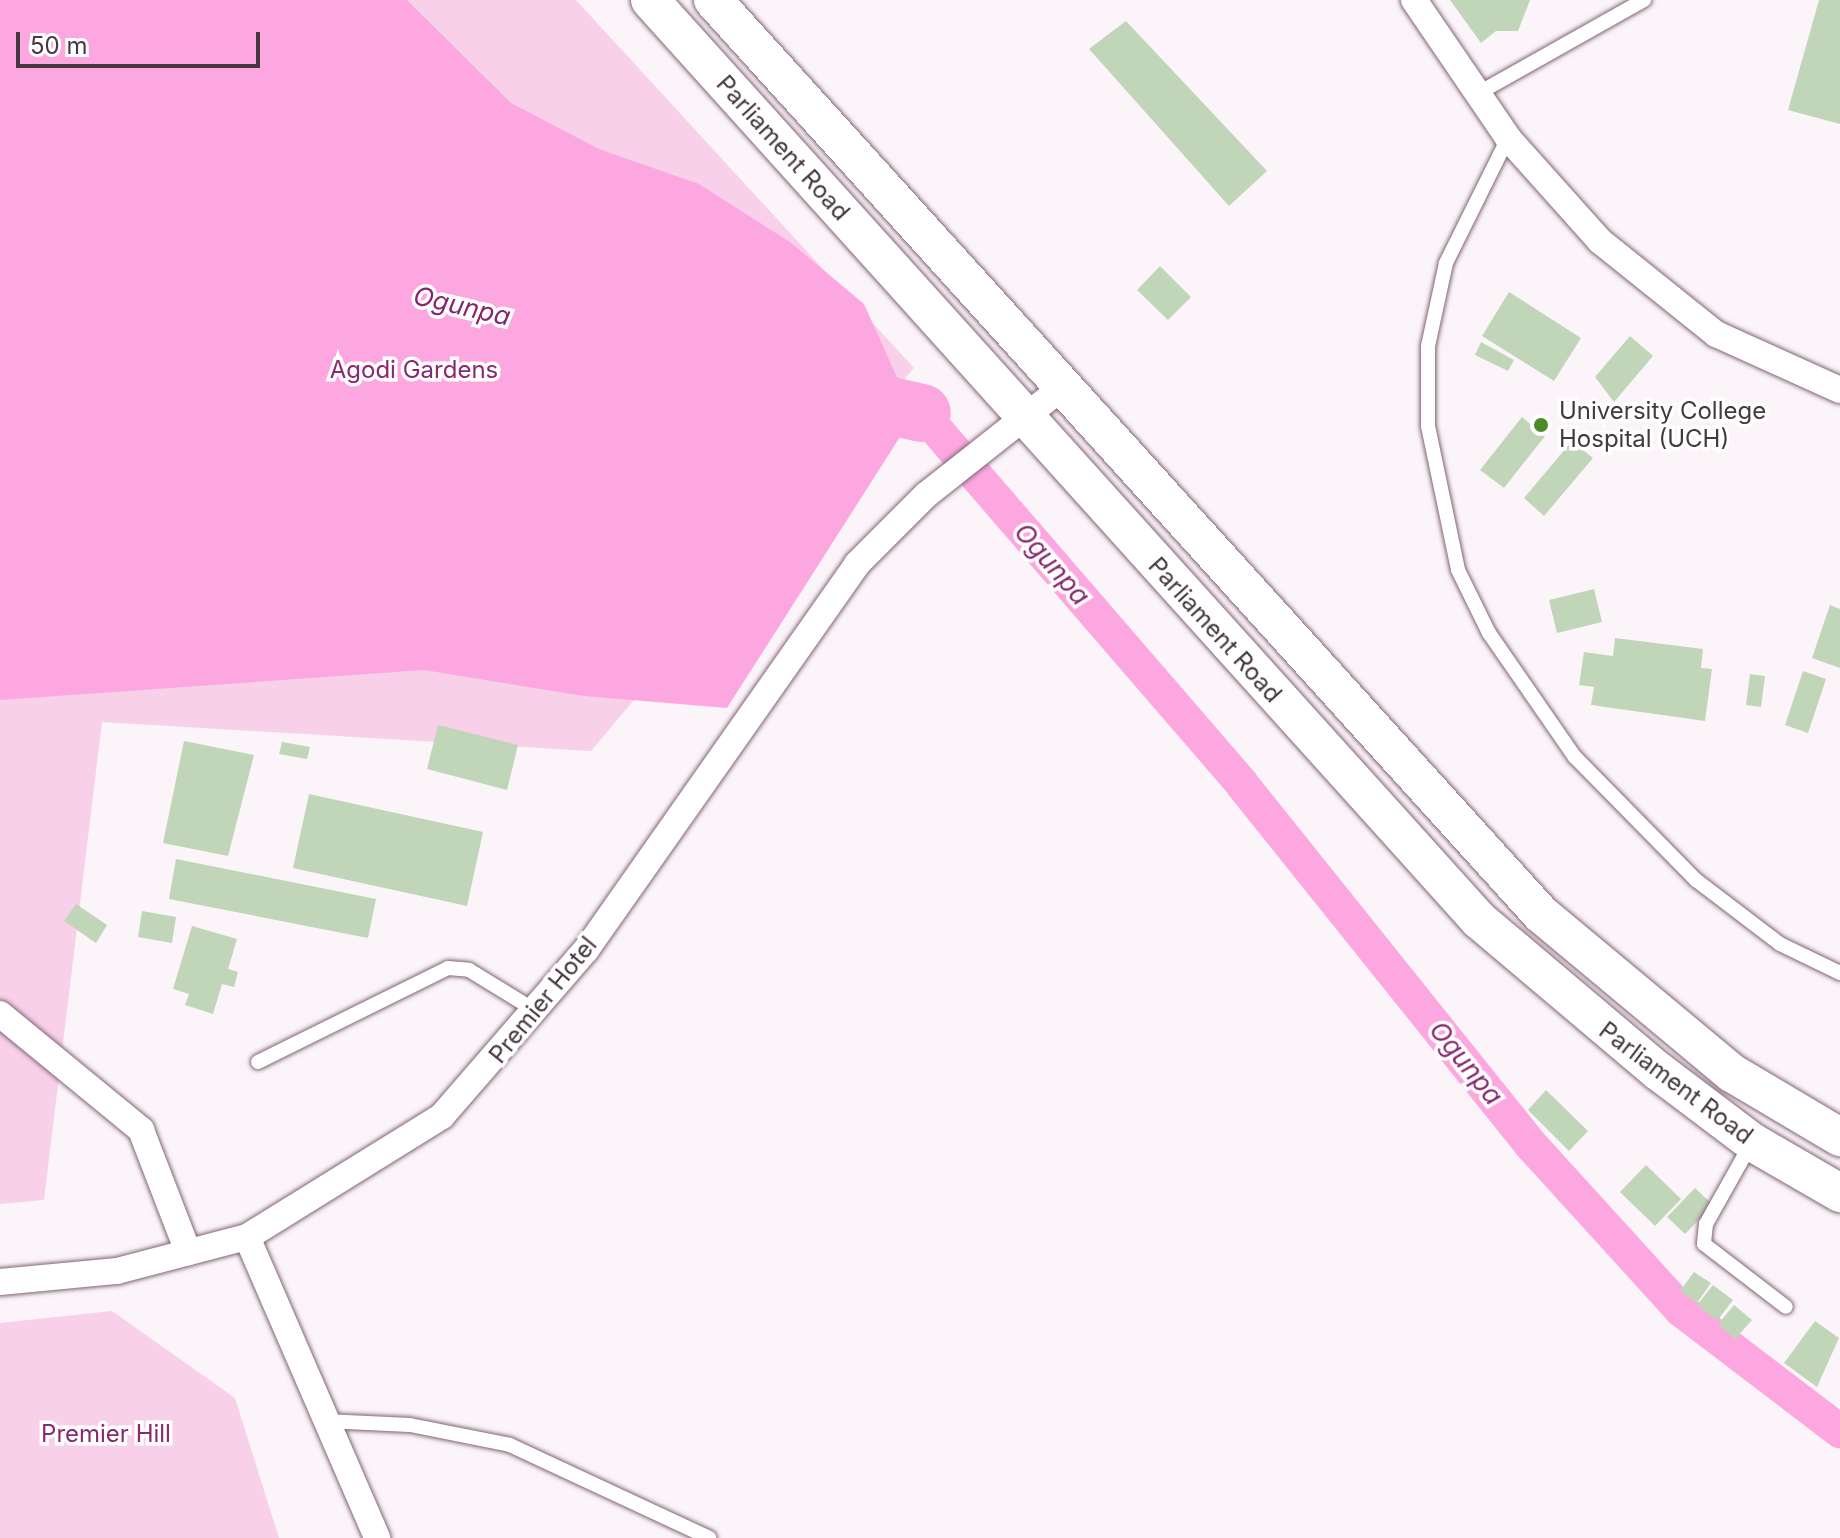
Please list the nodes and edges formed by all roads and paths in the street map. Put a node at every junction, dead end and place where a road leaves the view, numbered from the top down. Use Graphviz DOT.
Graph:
graph roads {
  1 [pos="650,0"];
  2 [pos="713,0"];
  3 [pos="1414,0"];
  4 [pos="1644,0"];
  5 [pos="1477,94"];
  6 [pos="1508,138"];
  7 [pos="1064,386"];
  8 [pos="1840,390"];
  9 [pos="1026,419"];
  10 [pos="1840,973"];
  11 [pos="536,1011"];
  12 [pos="0,1014"];
  13 [pos="258,1062"];
  14 [pos="1840,1137"];
  15 [pos="1752,1142"];
  16 [pos="1840,1193"];
  17 [pos="247,1237"];
  18 [pos="188,1252"];
  19 [pos="0,1282"];
  20 [pos="1786,1307"];
  21 [pos="325,1421"];
  22 [pos="377,1538"];
  23 [pos="709,1538"];
  1 -- 9 [label="main road, Parliament Road"];
  2 -- 7 [label="main road, Parliament Road"];
  3 -- 5 [label="street"];
  4 -- 5 [label="lane"];
  5 -- 6 [label="street"];
  6 -- 8 [label="street"];
  6 -- 10 [label="lane"];
  7 -- 9 [label="street, Premier Hotel"];
  7 -- 14 [label="main road, Parliament Road"];
  9 -- 11 [label="street, Premier Hotel"];
  9 -- 15 [label="main road, Parliament Road"];
  11 -- 13 [label="lane"];
  11 -- 17 [label="street, Premier Hotel"];
  12 -- 18 [label="street"];
  15 -- 16 [label="main road, Parliament Road"];
  15 -- 20 [label="lane"];
  17 -- 18 [label="street, Premier Hotel"];
  17 -- 21 [label="street"];
  18 -- 19 [label="street, Premier Hotel"];
  21 -- 22 [label="street"];
  21 -- 23 [label="lane"];
}
